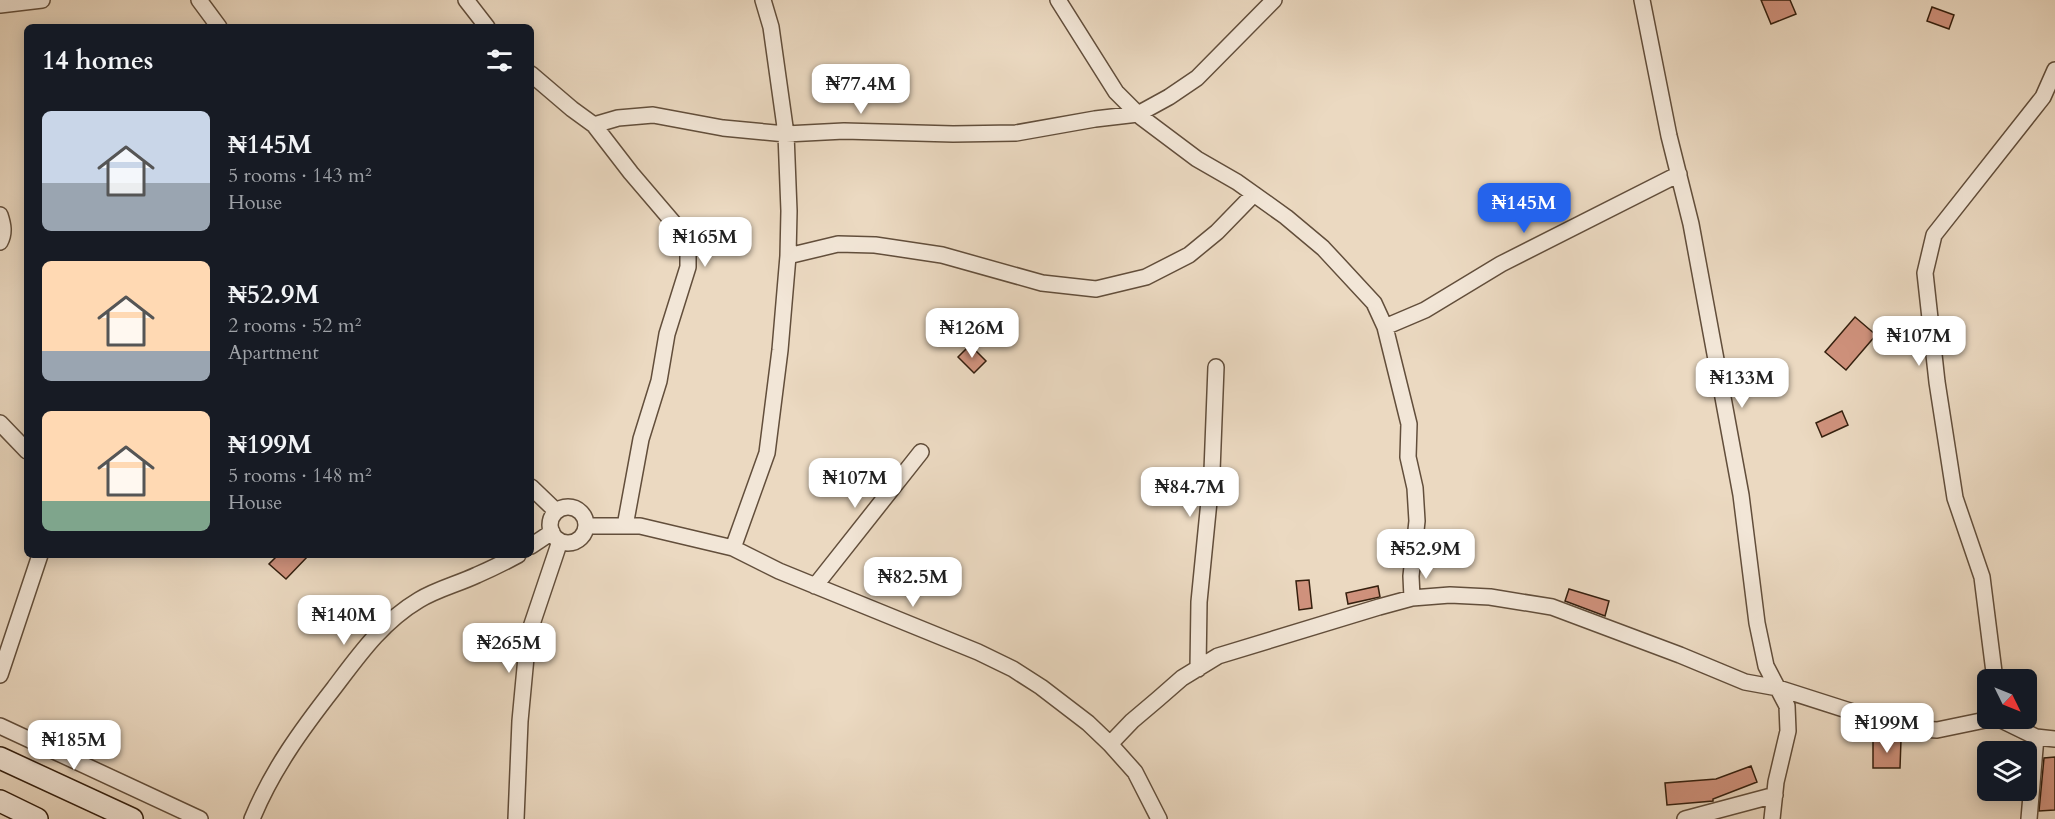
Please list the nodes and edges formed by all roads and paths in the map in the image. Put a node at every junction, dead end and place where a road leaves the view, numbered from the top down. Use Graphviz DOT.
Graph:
graph roads {
  1 [pos="42,0"];
  2 [pos="466,0"];
  3 [pos="763,0"];
  4 [pos="1058,0"];
  5 [pos="1274,0"];
  6 [pos="1642,0"];
  7 [pos="204,1"];
  8 [pos="0,5"];
  9 [pos="217,24"];
  10 [pos="485,24"];
  11 [pos="2055,70"];
  12 [pos="534,77"];
  13 [pos="2049,101"];
  14 [pos="1138,114"];
  15 [pos="594,125"];
  16 [pos="786,134"];
  17 [pos="1679,174"];
  18 [pos="1254,194"];
  19 [pos="0,215"];
  20 [pos="0,242"];
  21 [pos="788,256"];
  22 [pos="1385,327"];
  23 [pos="1216,367"];
  24 [pos="0,423"];
  25 [pos="24,448"];
  26 [pos="921,452"];
  27 [pos="534,490"];
  28 [pos="556,511"];
  29 [pos="586,526"];
  30 [pos="625,526"];
  31 [pos="556,536"];
  32 [pos="534,545"];
  33 [pos="733,548"];
  34 [pos="39,558"];
  35 [pos="512,558"];
  36 [pos="815,586"];
  37 [pos="1412,598"];
  38 [pos="1198,669"];
  39 [pos="1994,669"];
  40 [pos="0,675"];
  41 [pos="1778,688"];
  42 [pos="1977,722"];
  43 [pos="0,726"];
  44 [pos="2019,729"];
  45 [pos="2036,737"];
  46 [pos="2055,739"];
  47 [pos="1110,744"];
  48 [pos="0,758"];
  49 [pos="1775,795"];
  50 [pos="0,801"];
  51 [pos="37,819"];
  52 [pos="132,819"];
  53 [pos="200,819"];
  54 [pos="252,819"];
  55 [pos="516,819"];
  56 [pos="1159,819"];
  57 [pos="1685,819"];
  58 [pos="1772,819"];
  59 [pos="2029,819"];
  1 -- 8 [label="street"];
  2 -- 10 [label="street"];
  3 -- 16 [label="street"];
  4 -- 14 [label="street"];
  5 -- 14 [label="street"];
  6 -- 17 [label="street"];
  7 -- 9 [label="street"];
  11 -- 13 [label="street"];
  12 -- 15 [label="street"];
  13 -- 39 [label="street"];
  14 -- 16 [label="street"];
  14 -- 18 [label="street"];
  15 -- 16 [label="street"];
  15 -- 30 [label="street"];
  16 -- 21 [label="street"];
  17 -- 22 [label="street"];
  17 -- 41 [label="street"];
  18 -- 21 [label="street"];
  18 -- 22 [label="street"];
  19 -- 20 [label="street"];
  21 -- 33 [label="street"];
  22 -- 37 [label="street"];
  23 -- 38 [label="street"];
  24 -- 25 [label="street"];
  26 -- 36 [label="street"];
  27 -- 28 [label="street"];
  28 -- 29 [label="street"];
  28 -- 31 [label="street"];
  29 -- 30 [label="street"];
  29 -- 31 [label="street"];
  30 -- 33 [label="street"];
  31 -- 32 [label="street"];
  31 -- 55 [label="street"];
  33 -- 36 [label="street"];
  34 -- 40 [label="street"];
  35 -- 54 [label="street"];
  36 -- 47 [label="street"];
  37 -- 38 [label="street"];
  37 -- 41 [label="street"];
  38 -- 47 [label="street"];
  41 -- 42 [label="street"];
  41 -- 49 [label="street"];
  43 -- 53 [label="street"];
  44 -- 45 [label="street"];
  45 -- 46 [label="street"];
  45 -- 59 [label="street"];
  47 -- 56 [label="street"];
  48 -- 52 [label="main road"];
  49 -- 57 [label="street"];
  49 -- 58 [label="street"];
  50 -- 51 [label="main road"];
}
